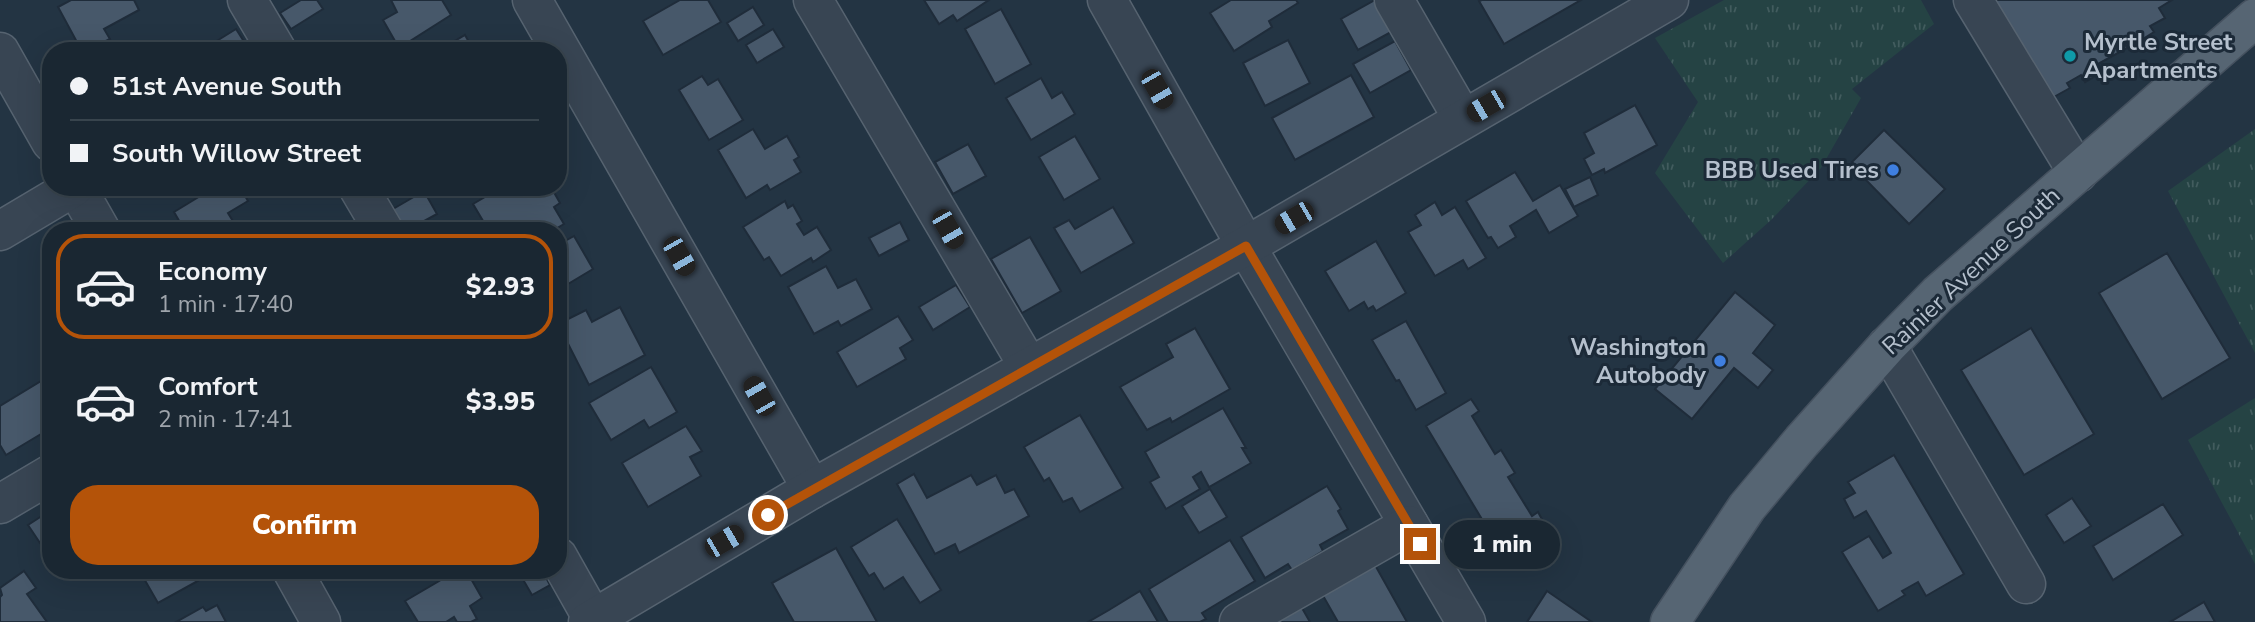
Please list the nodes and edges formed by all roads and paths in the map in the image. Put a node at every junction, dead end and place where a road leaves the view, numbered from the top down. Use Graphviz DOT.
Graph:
graph roads {
  1 [pos="247,0"];
  2 [pos="532,0"];
  3 [pos="813,0"];
  4 [pos="1107,0"];
  5 [pos="1394,0"];
  6 [pos="1669,0"];
  7 [pos="1973,0"];
  8 [pos="2255,18"];
  9 [pos="272,42"];
  10 [pos="556,42"];
  11 [pos="0,52"];
  12 [pos="567,61"];
  13 [pos="1463,119"];
  14 [pos="42,126"];
  15 [pos="2078,173"];
  16 [pos="60,196"];
  17 [pos="80,196"];
  18 [pos="363,196"];
  19 [pos="96,222"];
  20 [pos="379,222"];
  21 [pos="0,231"];
  22 [pos="1246,246"];
  23 [pos="1887,346"];
  24 [pos="1029,367"];
  25 [pos="42,479"];
  26 [pos="812,489"];
  27 [pos="0,504"];
  28 [pos="1409,525"];
  29 [pos="567,575"];
  30 [pos="297,579"];
  31 [pos="2026,584"];
  32 [pos="590,620"];
  33 [pos="321,622"];
  34 [pos="1239,622"];
  35 [pos="1466,622"];
  36 [pos="1670,622"];
  1 -- 9 [label="street"];
  2 -- 10 [label="street"];
  3 -- 24 [label="street"];
  4 -- 22 [label="street"];
  5 -- 13 [label="street"];
  6 -- 13 [label="street"];
  7 -- 15 [label="street"];
  8 -- 15 [label="main road, Rainier Avenue South"];
  11 -- 14 [label="street"];
  12 -- 26 [label="street"];
  13 -- 22 [label="street"];
  15 -- 23 [label="main road, Rainier Avenue South"];
  16 -- 21 [label="street"];
  17 -- 19 [label="street"];
  18 -- 20 [label="street"];
  22 -- 24 [label="street"];
  22 -- 28 [label="street"];
  23 -- 31 [label="street"];
  23 -- 36 [label="main road, Rainier Avenue South"];
  24 -- 26 [label="street"];
  25 -- 27 [label="street"];
  26 -- 32 [label="street"];
  28 -- 34 [label="street"];
  28 -- 35 [label="street"];
  29 -- 32 [label="street"];
  30 -- 33 [label="street"];
}
